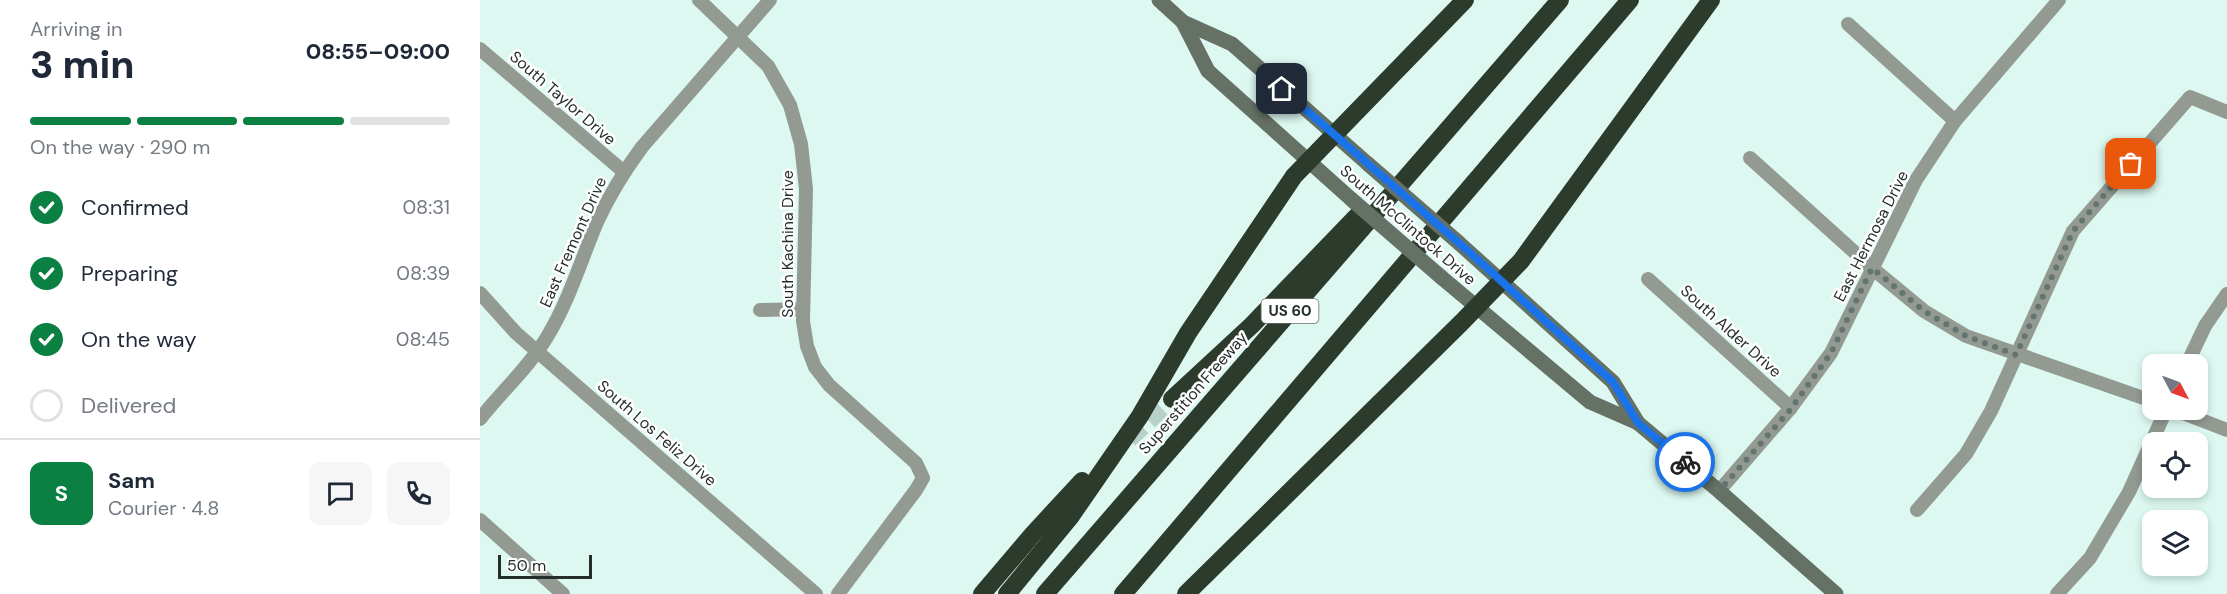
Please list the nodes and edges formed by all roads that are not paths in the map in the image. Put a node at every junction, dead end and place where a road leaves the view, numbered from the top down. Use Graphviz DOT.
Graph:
graph roads {
  1 [pos="699,0"];
  2 [pos="770,0"];
  3 [pos="1159,0"];
  4 [pos="1465,0"];
  5 [pos="1560,0"];
  6 [pos="1629,0"];
  7 [pos="1711,0"];
  8 [pos="2059,0"];
  9 [pos="1183,22"];
  10 [pos="1848,24"];
  11 [pos="1536,28"];
  12 [pos="739,36"];
  13 [pos="480,49"];
  14 [pos="2227,112"];
  15 [pos="1955,121"];
  16 [pos="1335,135"];
  17 [pos="1750,158"];
  18 [pos="1309,162"];
  19 [pos="624,172"];
  20 [pos="1872,268"];
  21 [pos="1648,279"];
  22 [pos="1502,281"];
  23 [pos="480,293"];
  24 [pos="2227,294"];
  25 [pos="1476,308"];
  26 [pos="803,309"];
  27 [pos="760,310"];
  28 [pos="537,351"];
  29 [pos="2192,354"];
  30 [pos="2016,355"];
  31 [pos="2142,398"];
  32 [pos="1172,399"];
  33 [pos="1791,408"];
  34 [pos="480,419"];
  35 [pos="2161,420"];
  36 [pos="2201,420"];
  37 [pos="1638,423"];
  38 [pos="2227,430"];
  39 [pos="1082,481"];
  40 [pos="1719,491"];
  41 [pos="1917,510"];
  42 [pos="480,520"];
  43 [pos="1174,536"];
  44 [pos="563,594"];
  45 [pos="816,594"];
  46 [pos="838,594"];
  47 [pos="982,594"];
  48 [pos="1007,594"];
  49 [pos="1045,594"];
  50 [pos="1123,594"];
  51 [pos="1133,594"];
  52 [pos="1186,594"];
  53 [pos="1836,594"];
  54 [pos="2057,594"];
  1 -- 12 [label="street, South Kachina Drive"];
  2 -- 12 [label="street, East Fremont Drive"];
  3 -- 9 [label="main road, South McClintock Drive"];
  4 -- 16 [label="highway"];
  5 -- 11 [label="highway, Superstition Freeway / US 60"];
  6 -- 43 [label="highway"];
  7 -- 22 [label="highway"];
  8 -- 15 [label="street, East Hermosa Drive"];
  9 -- 16 [label="main road, South McClintock Drive"];
  9 -- 18 [label="main road, South McClintock Drive"];
  10 -- 15 [label="street"];
  11 -- 32 [label="highway"];
  11 -- 49 [label="highway, Superstition Freeway / US 60"];
  12 -- 19 [label="street, East Fremont Drive"];
  12 -- 26 [label="street, South Kachina Drive"];
  13 -- 19 [label="street, South Taylor Drive"];
  14 -- 30 [label="street"];
  15 -- 20 [label="street, East Hermosa Drive"];
  16 -- 18 [label="highway"];
  16 -- 22 [label="main road, South McClintock Drive, bridge"];
  17 -- 20 [label="street"];
  18 -- 25 [label="main road, South McClintock Drive, bridge"];
  18 -- 48 [label="highway"];
  19 -- 28 [label="street, East Fremont Drive"];
  20 -- 30 [label="street"];
  20 -- 33 [label="street, East Hermosa Drive"];
  21 -- 33 [label="street, South Alder Drive"];
  22 -- 25 [label="highway"];
  22 -- 37 [label="main road, South McClintock Drive"];
  23 -- 28 [label="street, South Los Feliz Drive"];
  24 -- 29 [label="street"];
  25 -- 37 [label="main road, South McClintock Drive"];
  25 -- 52 [label="highway"];
  26 -- 27 [label="street"];
  26 -- 46 [label="street, South Kachina Drive"];
  28 -- 34 [label="street, East Fremont Drive"];
  28 -- 45 [label="street, South Los Feliz Drive"];
  30 -- 31 [label="street"];
  30 -- 41 [label="street"];
  33 -- 40 [label="street, East Hermosa Drive"];
  35 -- 54 [label="street"];
  36 -- 38 [label="street"];
  37 -- 40 [label="main road, South McClintock Drive"];
  39 -- 47 [label="highway"];
  40 -- 53 [label="main road, South McClintock Drive"];
  42 -- 44 [label="street"];
  43 -- 50 [label="highway"];
  43 -- 51 [label="highway"];
}
